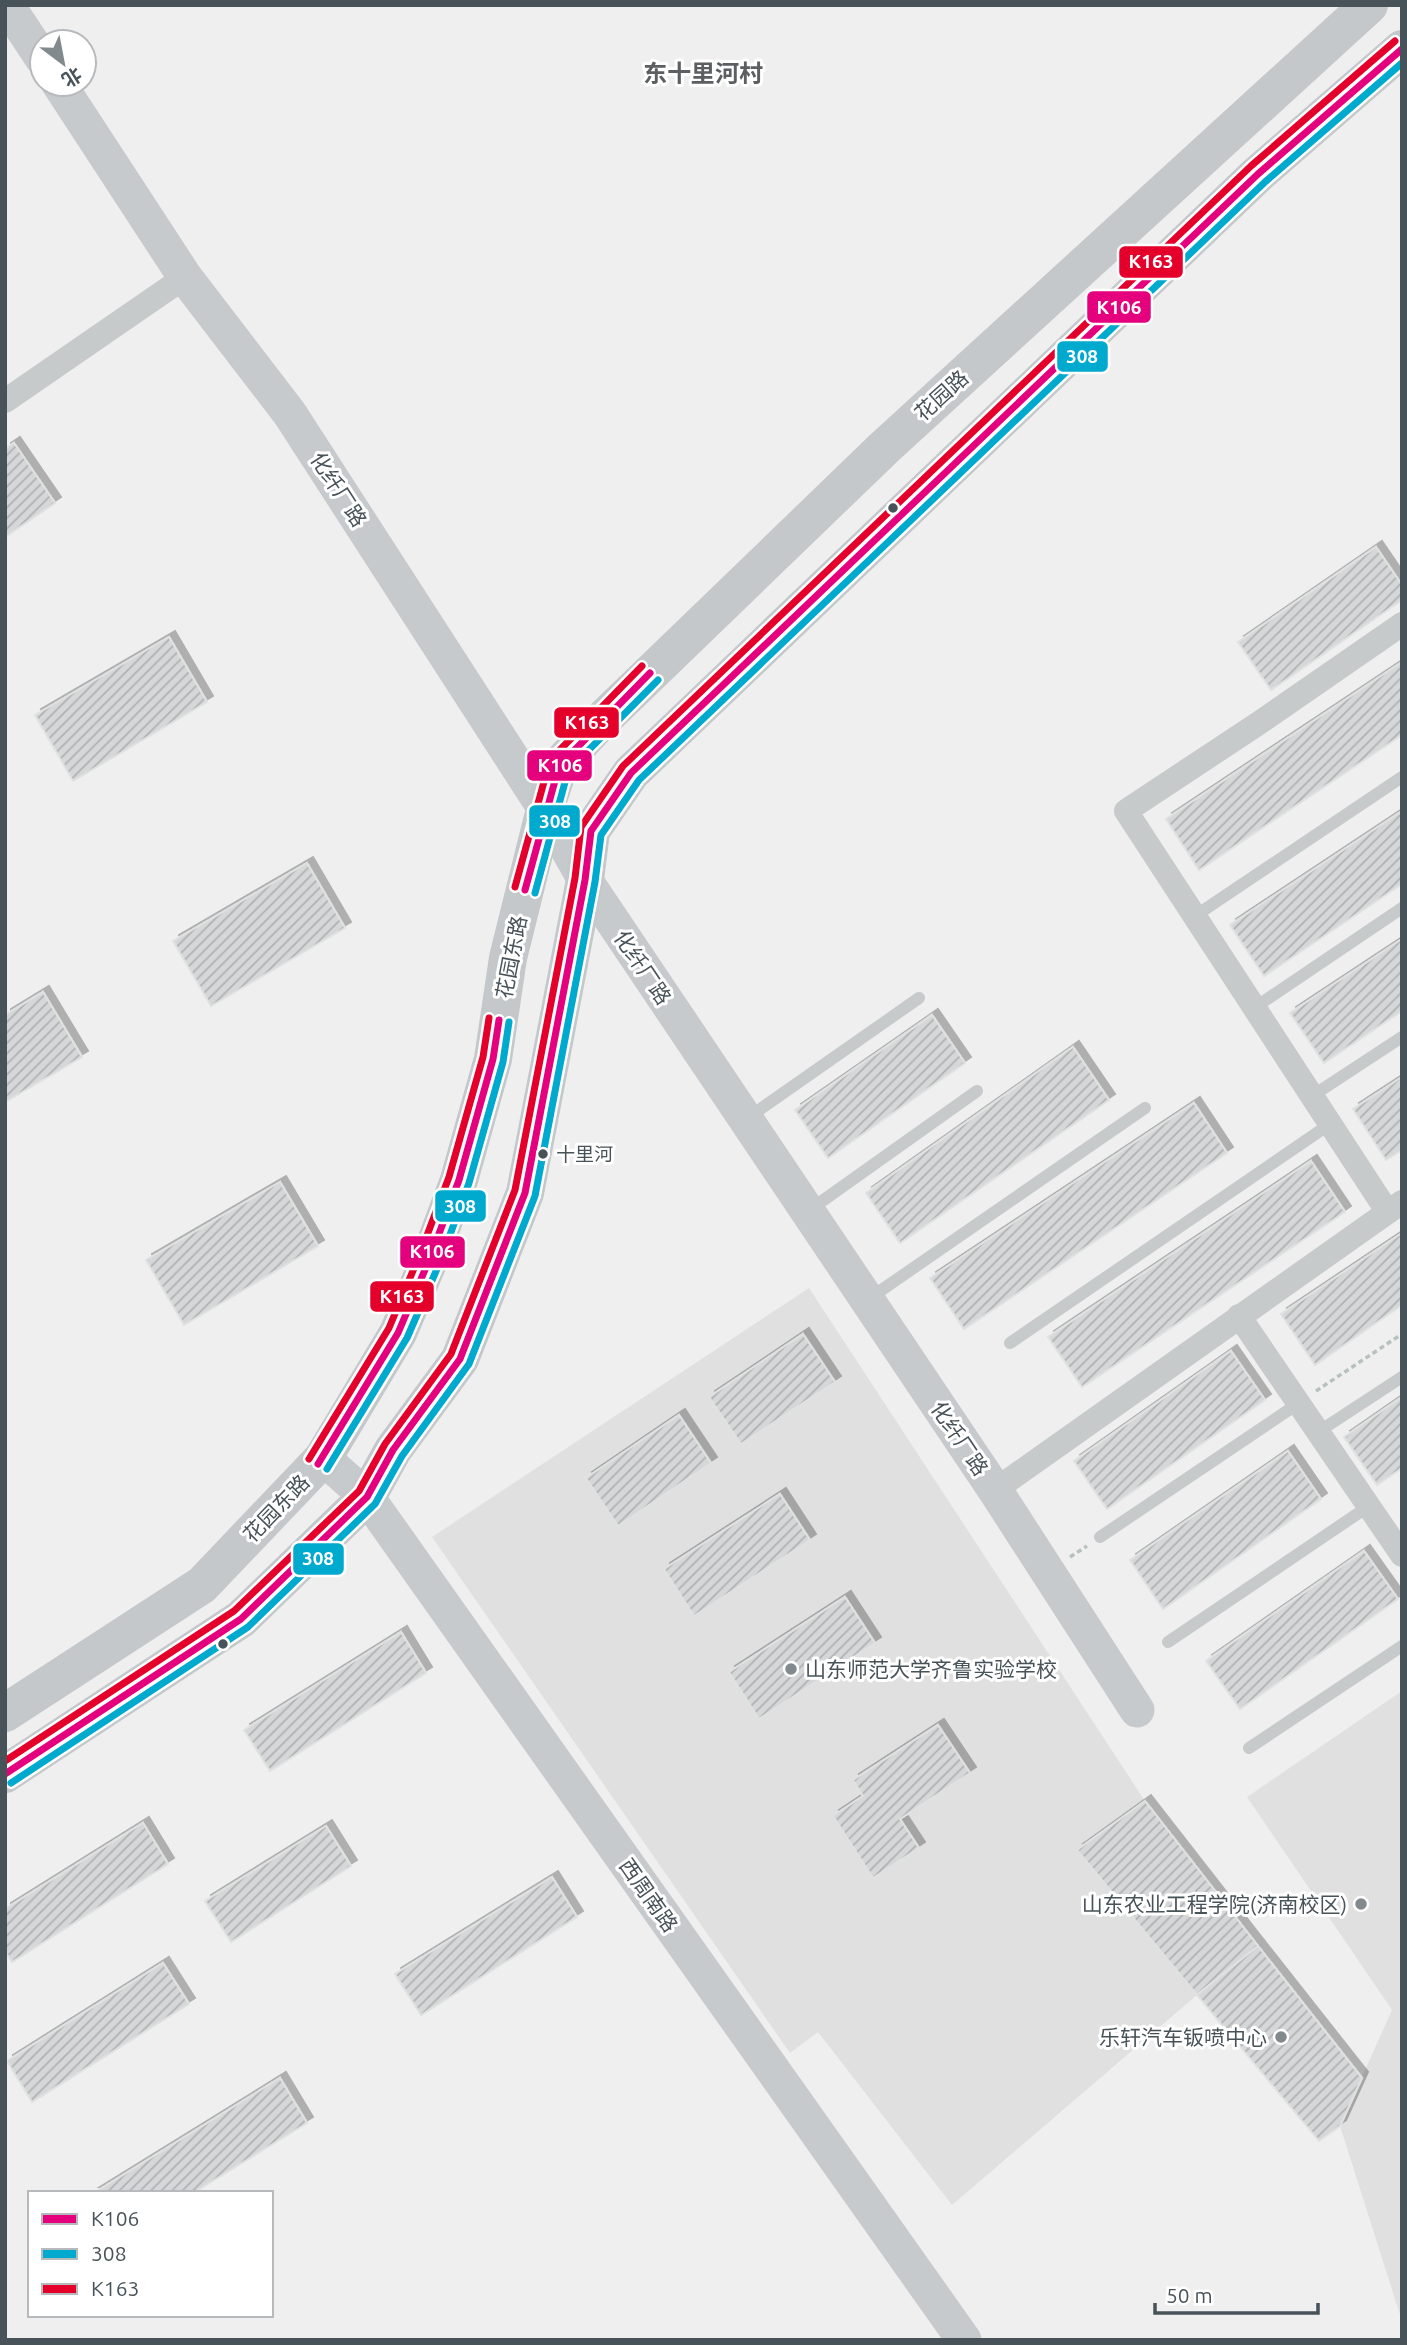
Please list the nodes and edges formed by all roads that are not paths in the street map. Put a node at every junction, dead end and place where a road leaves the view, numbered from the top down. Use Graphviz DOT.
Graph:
graph roads {
  1 [pos="7,5"];
  2 [pos="1369,5"];
  3 [pos="28,37"];
  4 [pos="1402,49"];
  5 [pos="68,98"];
  6 [pos="185,278"];
  7 [pos="5,401"];
  8 [pos="1402,624"];
  9 [pos="1402,777"];
  10 [pos="545,809"];
  11 [pos="585,880"];
  12 [pos="1402,908"];
  13 [pos="1195,916"];
  14 [pos="919,998"];
  15 [pos="1254,1008"];
  16 [pos="1402,1037"];
  17 [pos="977,1091"];
  18 [pos="1312,1096"];
  19 [pos="1145,1108"];
  20 [pos="746,1119"];
  21 [pos="1330,1124"];
  22 [pos="1394,1206"];
  23 [pos="808,1212"];
  24 [pos="867,1300"];
  25 [pos="1239,1316"];
  26 [pos="1010,1343"];
  27 [pos="1402,1377"];
  28 [pos="1298,1403"];
  29 [pos="1318,1432"];
  30 [pos="323,1458"];
  31 [pos="995,1490"];
  32 [pos="367,1497"];
  33 [pos="1369,1506"];
  34 [pos="1100,1537"];
  35 [pos="1402,1555"];
  36 [pos="1168,1642"];
  37 [pos="1402,1646"];
  38 [pos="1137,1710"];
  39 [pos="5,1713"];
  40 [pos="1248,1748"];
  41 [pos="5,1774"];
  42 [pos="964,2340"];
  1 -- 3 [label="main road"];
  2 -- 10 [label="main road, 花园路"];
  4 -- 11 [label="main road"];
  5 -- 6 [label="main road, 化纤厂路"];
  6 -- 7 [label="street"];
  6 -- 10 [label="main road, 化纤厂路"];
  8 -- 13 [label="street"];
  9 -- 13 [label="lane"];
  10 -- 11 [label="main road, 化纤厂路"];
  10 -- 30 [label="main road, 花园东路"];
  11 -- 20 [label="main road, 化纤厂路"];
  11 -- 32 [label="main road"];
  12 -- 15 [label="lane"];
  13 -- 15 [label="street"];
  14 -- 20 [label="lane"];
  15 -- 18 [label="street"];
  16 -- 18 [label="lane"];
  17 -- 23 [label="lane"];
  18 -- 21 [label="street"];
  19 -- 24 [label="lane"];
  20 -- 23 [label="main road, 化纤厂路"];
  21 -- 22 [label="street"];
  21 -- 26 [label="lane"];
  22 -- 25 [label="street"];
  23 -- 24 [label="main road, 化纤厂路"];
  24 -- 31 [label="main road, 化纤厂路"];
  25 -- 28 [label="street"];
  25 -- 31 [label="street"];
  27 -- 29 [label="lane"];
  28 -- 29 [label="street"];
  28 -- 34 [label="lane"];
  29 -- 33 [label="street"];
  30 -- 32 [label="main road, 西周南路"];
  30 -- 39 [label="main road, 花园东路"];
  31 -- 38 [label="main road, 化纤厂路"];
  32 -- 41 [label="main road"];
  32 -- 42 [label="main road, 西周南路"];
  33 -- 35 [label="street"];
  33 -- 36 [label="lane"];
  37 -- 40 [label="lane"];
}
